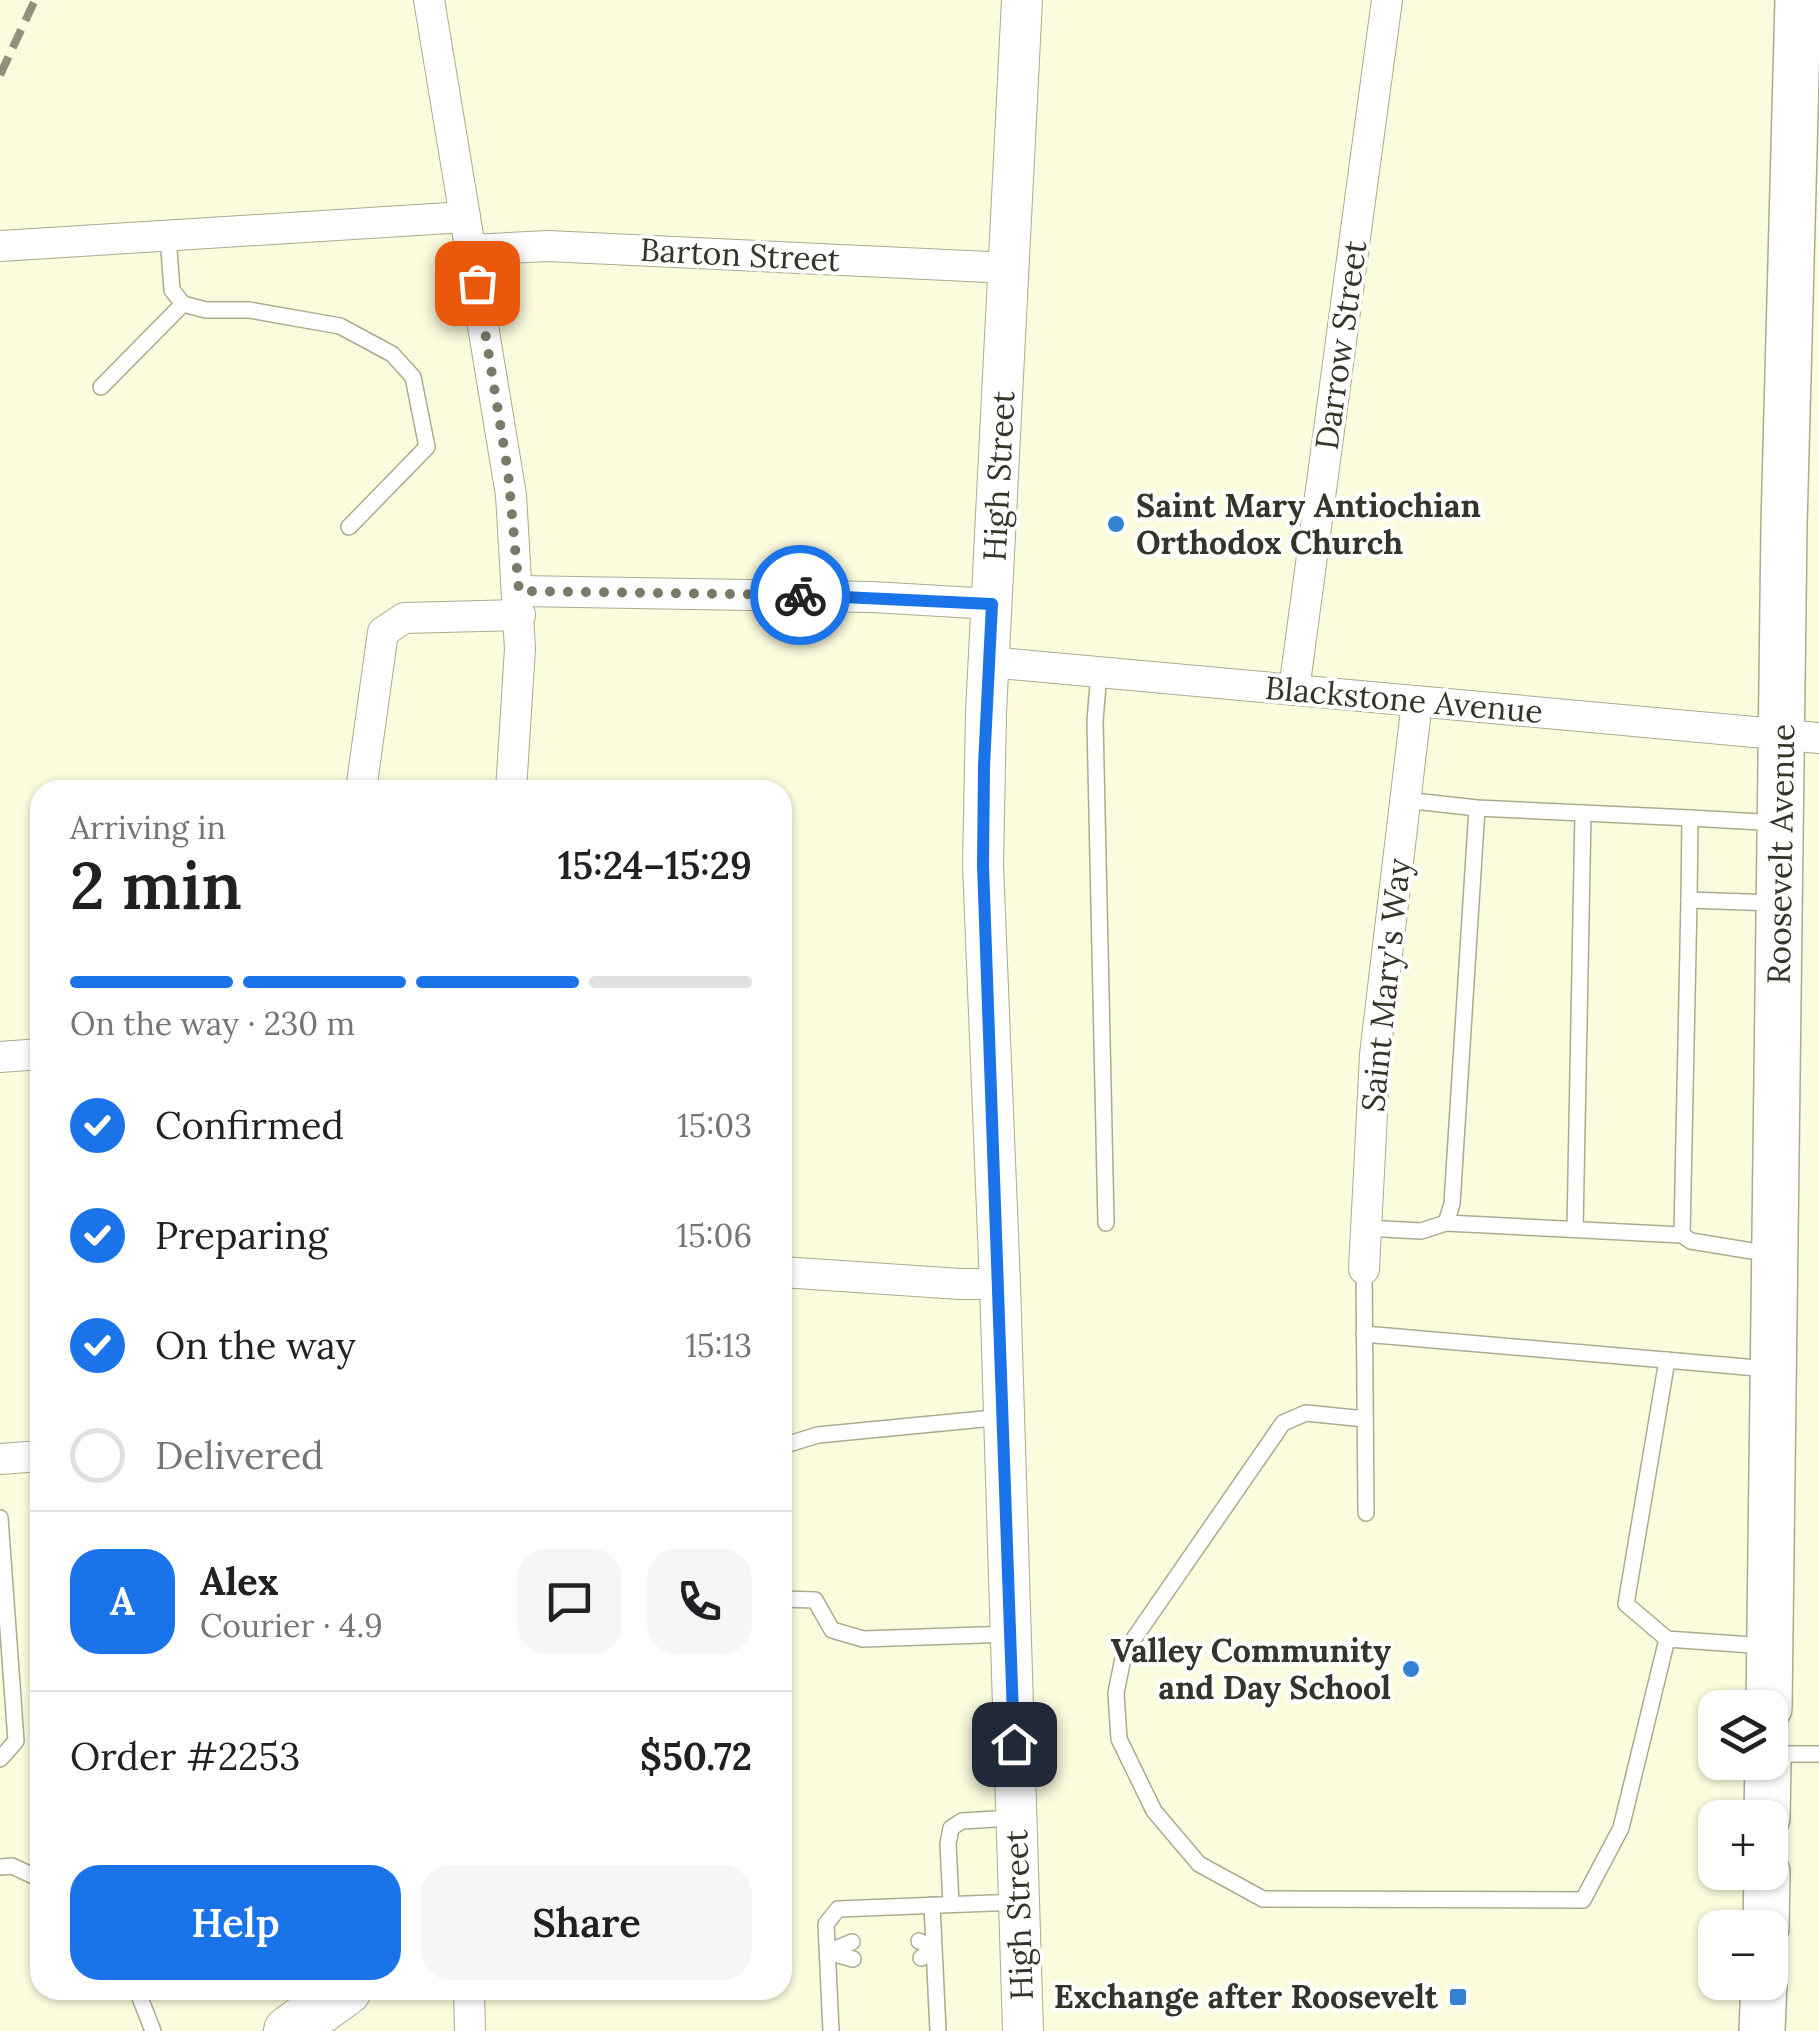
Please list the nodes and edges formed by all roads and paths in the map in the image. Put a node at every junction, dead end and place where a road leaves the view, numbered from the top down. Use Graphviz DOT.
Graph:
graph roads {
  1 [pos="429,0"];
  2 [pos="1022,0"];
  3 [pos="1388,0"];
  4 [pos="1798,0"];
  5 [pos="465,217"];
  6 [pos="168,236"];
  7 [pos="0,246"];
  8 [pos="471,250"];
  9 [pos="1010,268"];
  10 [pos="183,304"];
  11 [pos="101,388"];
  12 [pos="349,527"];
  13 [pos="519,603"];
  14 [pos="992,604"];
  15 [pos="989,662"];
  16 [pos="1099,672"];
  17 [pos="1294,690"];
  18 [pos="1417,702"];
  19 [pos="1801,736"];
  20 [pos="362,780"];
  21 [pos="512,780"];
  22 [pos="1405,800"];
  23 [pos="1476,808"];
  24 [pos="1583,813"];
  25 [pos="1690,818"];
  26 [pos="1782,823"];
  27 [pos="1689,900"];
  28 [pos="1781,904"];
  29 [pos="30,1055"];
  30 [pos="0,1057"];
  31 [pos="1106,1222"];
  32 [pos="1446,1222"];
  33 [pos="1366,1228"];
  34 [pos="1574,1229"];
  35 [pos="1682,1235"];
  36 [pos="1776,1255"];
  37 [pos="1364,1269"];
  38 [pos="792,1273"];
  39 [pos="1000,1284"];
  40 [pos="1364,1334"];
  41 [pos="1667,1360"];
  42 [pos="1774,1369"];
  43 [pos="1004,1417"];
  44 [pos="1365,1419"];
  45 [pos="792,1443"];
  46 [pos="30,1456"];
  47 [pos="0,1458"];
  48 [pos="1366,1513"];
  49 [pos="0,1518"];
  50 [pos="1,1542"];
  51 [pos="792,1599"];
  52 [pos="1011,1634"];
  53 [pos="1667,1640"];
  54 [pos="1770,1646"];
  55 [pos="1769,1690"];
  56 [pos="1788,1754"];
  57 [pos="1819,1754"];
  58 [pos="0,1758"];
  59 [pos="1016,1818"];
  60 [pos="0,1868"];
  61 [pos="30,1874"];
  62 [pos="1019,1902"];
  63 [pos="950,1904"];
  64 [pos="932,1905"];
  65 [pos="852,1950"];
  66 [pos="828,1952"];
  67 [pos="140,2000"];
  68 [pos="332,2000"];
  69 [pos="469,2000"];
  70 [pos="1763,2000"];
  71 [pos="154,2031"];
  72 [pos="289,2031"];
  73 [pos="470,2031"];
  74 [pos="831,2031"];
  75 [pos="938,2031"];
  76 [pos="1023,2031"];
  77 [pos="1762,2031"];
  1 -- 5 [label="street"];
  2 -- 9 [label="street, High Street"];
  3 -- 17 [label="street, Darrow Street"];
  4 -- 19 [label="main road, Roosevelt Avenue"];
  5 -- 6 [label="street"];
  5 -- 8 [label="street"];
  6 -- 7 [label="street"];
  6 -- 10 [label="lane"];
  8 -- 9 [label="street, Barton Street"];
  8 -- 13 [label="street"];
  9 -- 14 [label="street, High Street"];
  10 -- 11 [label="lane"];
  10 -- 12 [label="lane"];
  13 -- 14 [label="street"];
  13 -- 20 [label="street"];
  13 -- 21 [label="street"];
  14 -- 15 [label="street, High Street"];
  15 -- 16 [label="street, Blackstone Avenue"];
  15 -- 39 [label="street, High Street"];
  16 -- 17 [label="street, Blackstone Avenue"];
  16 -- 31 [label="lane"];
  17 -- 18 [label="street, Blackstone Avenue"];
  18 -- 19 [label="street, Blackstone Avenue"];
  18 -- 22 [label="street, Saint Mary's Way"];
  19 -- 26 [label="main road, Roosevelt Avenue"];
  22 -- 23 [label="lane"];
  22 -- 33 [label="street, Saint Mary's Way"];
  23 -- 24 [label="lane"];
  23 -- 32 [label="lane"];
  24 -- 25 [label="lane"];
  24 -- 34 [label="lane"];
  25 -- 26 [label="lane"];
  25 -- 27 [label="lane"];
  26 -- 28 [label="main road, Roosevelt Avenue"];
  27 -- 28 [label="lane"];
  27 -- 35 [label="lane"];
  28 -- 36 [label="main road, Roosevelt Avenue"];
  29 -- 30 [label="street"];
  32 -- 33 [label="lane"];
  32 -- 34 [label="lane"];
  33 -- 37 [label="street, Saint Mary's Way"];
  34 -- 35 [label="lane"];
  35 -- 36 [label="lane"];
  36 -- 42 [label="main road, Roosevelt Avenue"];
  37 -- 40 [label="lane"];
  38 -- 39 [label="street"];
  39 -- 43 [label="street, High Street"];
  40 -- 41 [label="lane"];
  40 -- 44 [label="lane"];
  41 -- 42 [label="lane"];
  41 -- 53 [label="lane"];
  42 -- 54 [label="main road, Roosevelt Avenue"];
  43 -- 45 [label="lane"];
  43 -- 52 [label="street, High Street"];
  44 -- 48 [label="lane"];
  44 -- 53 [label="lane"];
  46 -- 47 [label="street"];
  49 -- 50 [label="lane"];
  50 -- 58 [label="lane"];
  51 -- 52 [label="lane"];
  52 -- 59 [label="street, High Street"];
  53 -- 54 [label="lane"];
  54 -- 55 [label="main road, Roosevelt Avenue"];
  56 -- 57 [label="lane"];
  59 -- 62 [label="street, High Street"];
  59 -- 63 [label="lane"];
  60 -- 61 [label="lane"];
  62 -- 63 [label="lane"];
  62 -- 76 [label="street, High Street"];
  63 -- 64 [label="lane"];
  64 -- 66 [label="lane"];
  64 -- 75 [label="lane"];
  65 -- 66 [label="lane"];
  66 -- 74 [label="lane"];
  67 -- 71 [label="lane"];
  68 -- 72 [label="main road"];
  69 -- 73 [label="street"];
  70 -- 77 [label="main road"];
}
